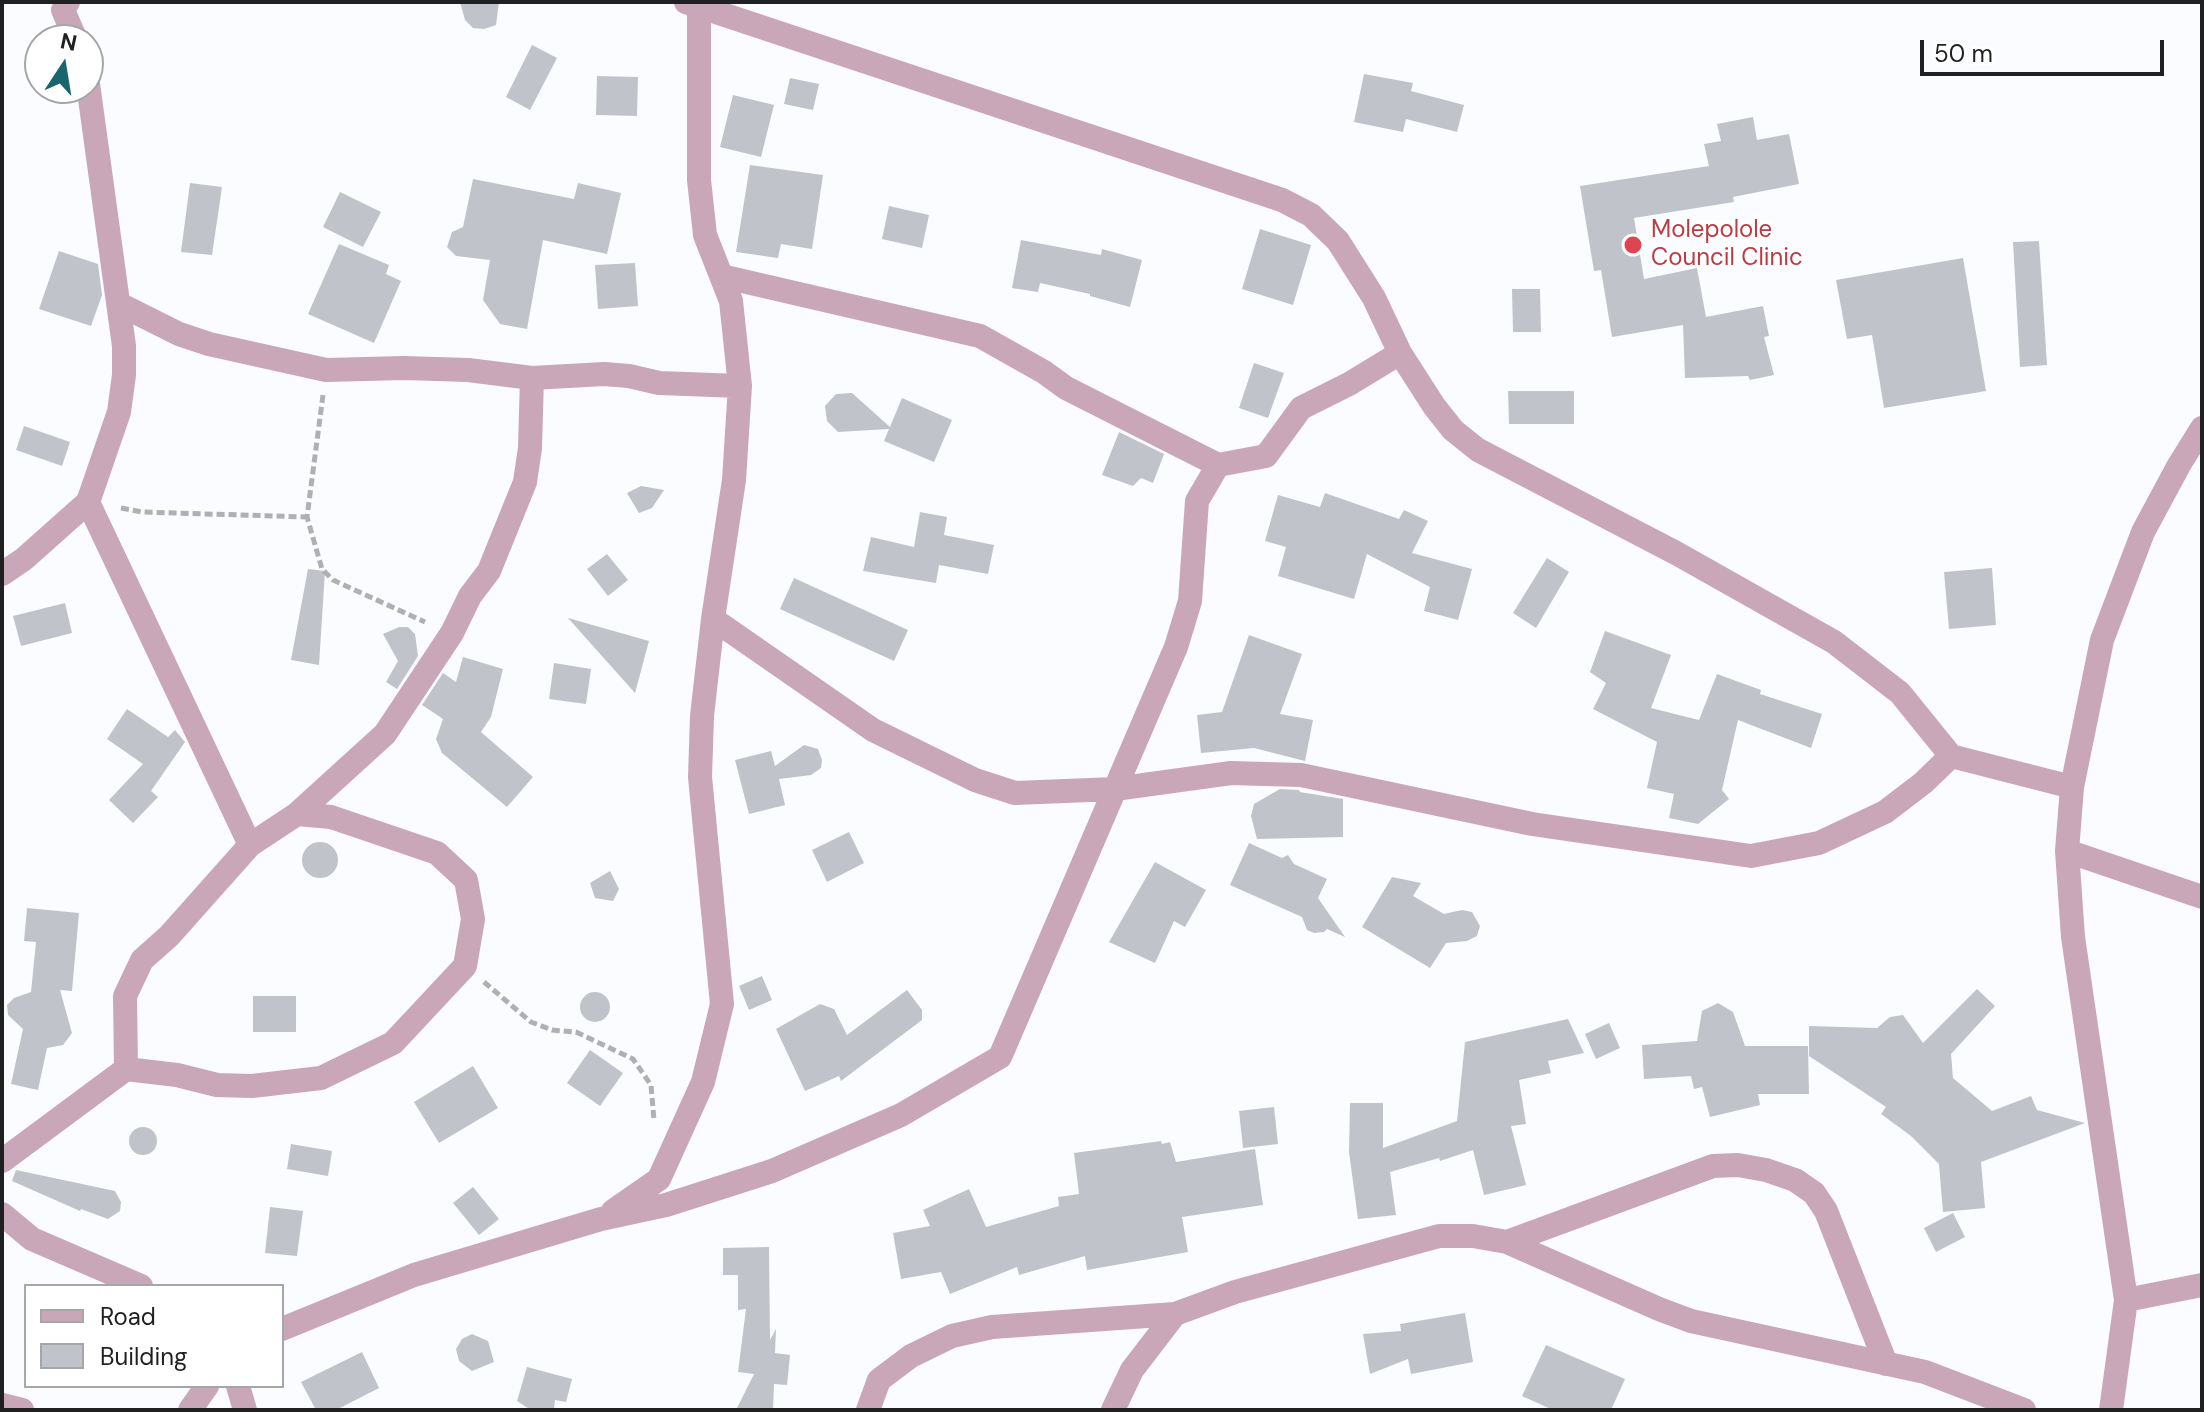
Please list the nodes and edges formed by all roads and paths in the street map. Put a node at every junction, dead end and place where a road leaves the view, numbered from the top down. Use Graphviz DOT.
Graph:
graph roads {
  1 [pos="693,4"];
  2 [pos="60,5"];
  3 [pos="69,24"];
  4 [pos="91,104"];
  5 [pos="721,276"];
  6 [pos="119,304"];
  7 [pos="1400,353"];
  8 [pos="326,370"];
  9 [pos="532,378"];
  10 [pos="740,386"];
  11 [pos="2202,428"];
  12 [pos="1218,465"];
  13 [pos="88,502"];
  14 [pos="307,517"];
  15 [pos="2,574"];
  16 [pos="713,619"];
  17 [pos="452,633"];
  18 [pos="1951,756"];
  19 [pos="2072,787"];
  20 [pos="1115,789"];
  21 [pos="297,814"];
  22 [pos="250,845"];
  23 [pos="2067,851"];
  24 [pos="2202,897"];
  25 [pos="465,966"];
  26 [pos="126,1069"];
  27 [pos="655,1132"];
  28 [pos="2,1161"];
  29 [pos="2,1214"];
  30 [pos="601,1219"];
  31 [pos="1507,1242"];
  32 [pos="136,1284"];
  33 [pos="2202,1285"];
  34 [pos="2126,1300"];
  35 [pos="1175,1314"];
  36 [pos="284,1328"];
  37 [pos="1886,1364"];
  38 [pos="206,1388"];
  39 [pos="239,1388"];
  40 [pos="2,1405"];
  41 [pos="22,1410"];
  42 [pos="190,1410"];
  43 [pos="245,1410"];
  44 [pos="868,1410"];
  45 [pos="1113,1410"];
  46 [pos="2024,1410"];
  47 [pos="2111,1410"];
  1 -- 5 [label="street"];
  1 -- 7 [label="street"];
  2 -- 3 [label="street"];
  4 -- 6 [label="street"];
  5 -- 10 [label="street"];
  5 -- 12 [label="street"];
  6 -- 8 [label="street"];
  6 -- 13 [label="street"];
  7 -- 12 [label="street"];
  7 -- 18 [label="street"];
  8 -- 9 [label="street"];
  8 -- 14 [label="path"];
  9 -- 10 [label="street"];
  9 -- 17 [label="street"];
  10 -- 16 [label="street"];
  11 -- 19 [label="street"];
  12 -- 20 [label="street"];
  13 -- 14 [label="path"];
  13 -- 15 [label="street"];
  13 -- 22 [label="street"];
  14 -- 17 [label="path"];
  16 -- 20 [label="street"];
  16 -- 30 [label="street"];
  17 -- 21 [label="street"];
  18 -- 19 [label="street"];
  18 -- 20 [label="street"];
  19 -- 23 [label="street"];
  20 -- 30 [label="street"];
  21 -- 22 [label="street"];
  21 -- 25 [label="street"];
  22 -- 26 [label="street"];
  23 -- 24 [label="street"];
  23 -- 34 [label="street"];
  25 -- 26 [label="street"];
  25 -- 27 [label="path"];
  26 -- 28 [label="street"];
  29 -- 32 [label="street"];
  30 -- 36 [label="street"];
  31 -- 35 [label="street"];
  31 -- 37 [label="street"];
  31 -- 37 [label="street"];
  33 -- 34 [label="street"];
  34 -- 47 [label="street"];
  35 -- 44 [label="street"];
  35 -- 45 [label="street"];
  37 -- 46 [label="street"];
  38 -- 42 [label="street"];
  39 -- 43 [label="street"];
  40 -- 41 [label="street"];
}
